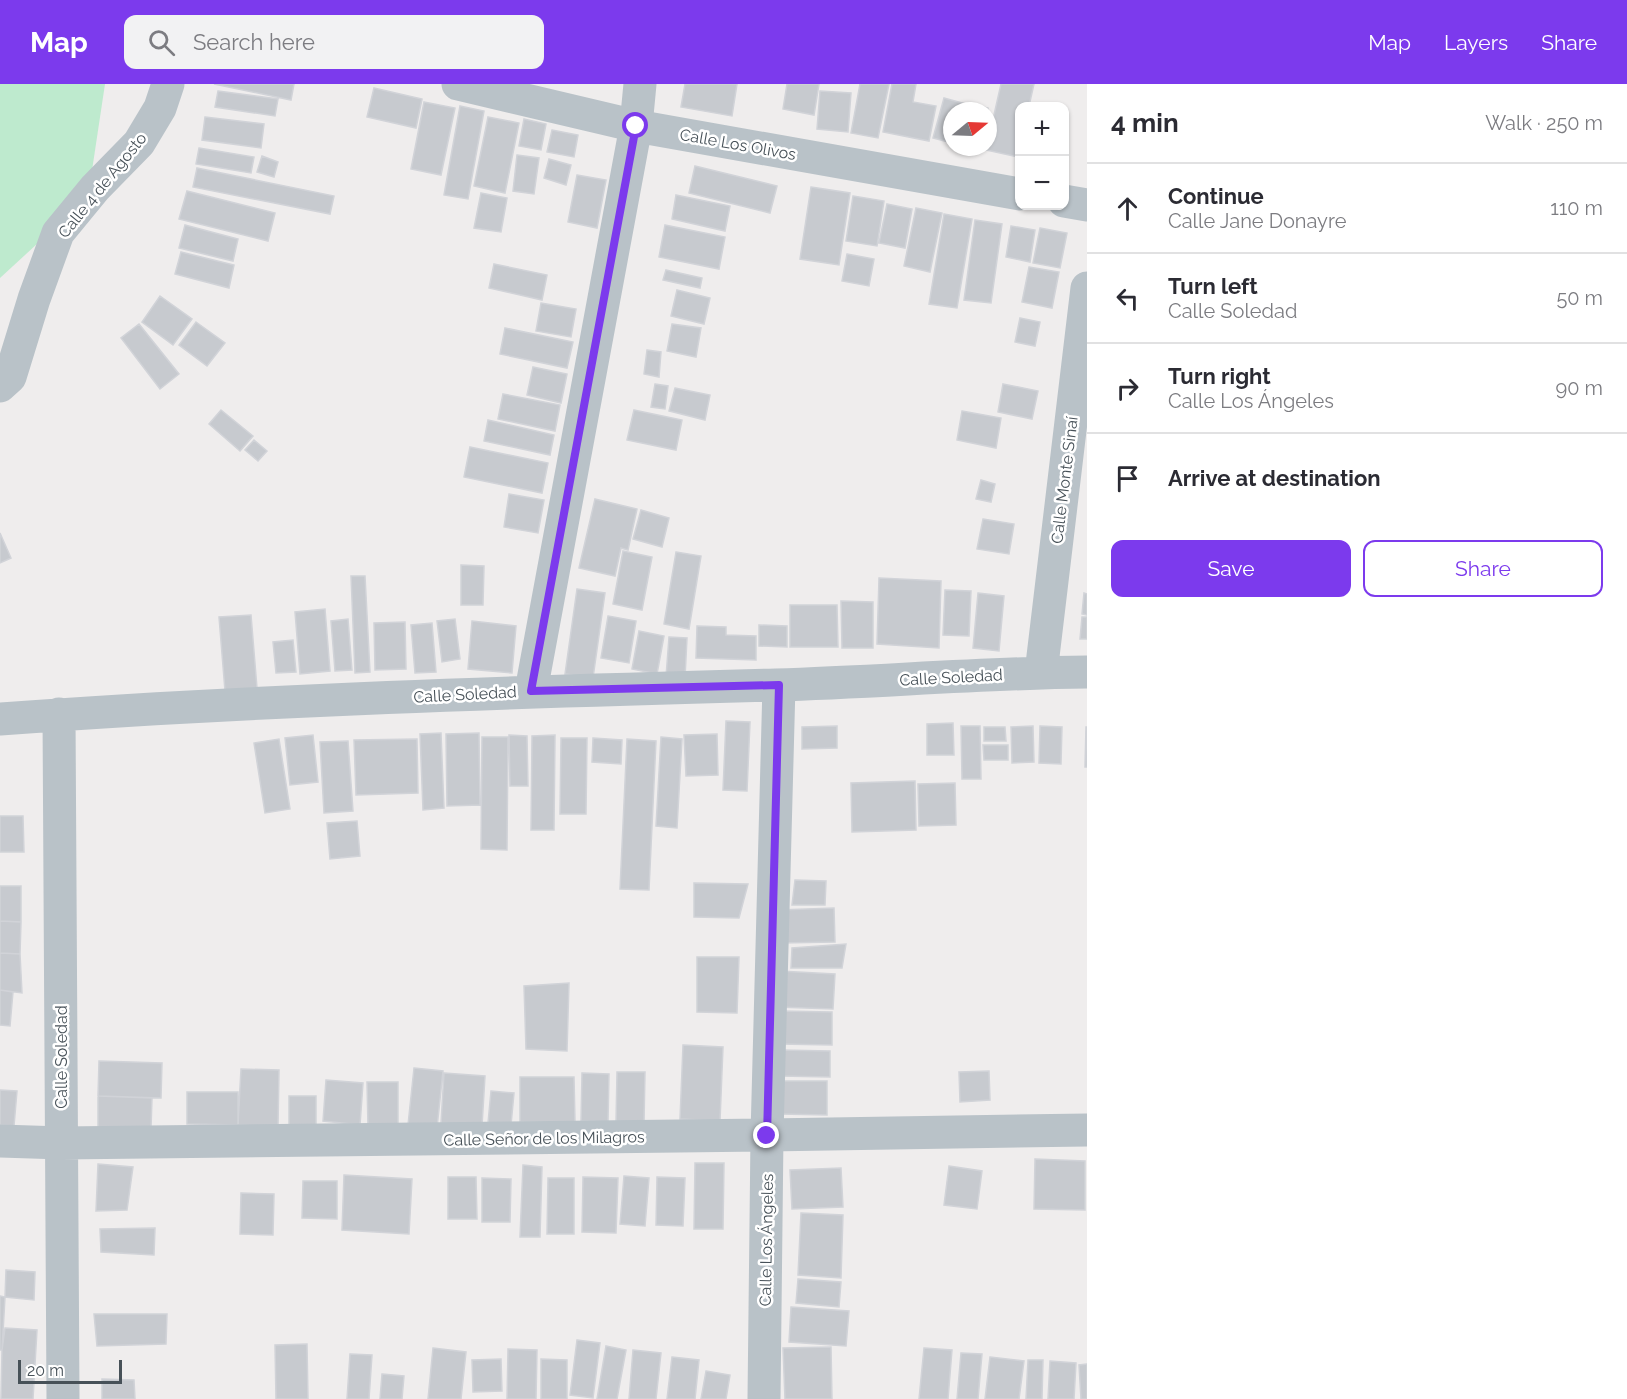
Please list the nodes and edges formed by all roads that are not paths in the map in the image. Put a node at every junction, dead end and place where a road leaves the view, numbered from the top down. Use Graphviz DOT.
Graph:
graph roads {
  1 [pos="168,84"];
  2 [pos="458,84"];
  3 [pos="640,84"];
  4 [pos="636,126"];
  5 [pos="1015,193"];
  6 [pos="1069,202"];
  7 [pos="1087,205"];
  8 [pos="1087,288"];
  9 [pos="0,386"];
  10 [pos="1087,672"];
  11 [pos="1041,673"];
  12 [pos="779,685"];
  13 [pos="531,691"];
  14 [pos="59,714"];
  15 [pos="0,718"];
  16 [pos="1087,1130"];
  17 [pos="767,1136"];
  18 [pos="0,1141"];
  19 [pos="62,1143"];
  20 [pos="63,1399"];
  21 [pos="764,1399"];
  1 -- 9 [label="street, Calle 4 de Agosto"];
  2 -- 4 [label="street, Calle Los Olivos"];
  3 -- 4 [label="street"];
  4 -- 5 [label="street, Calle Los Olivos"];
  4 -- 13 [label="street"];
  6 -- 7 [label="street"];
  8 -- 11 [label="street, Calle Monte Sinaí"];
  10 -- 11 [label="street, Calle Soledad"];
  11 -- 12 [label="street, Calle Soledad"];
  12 -- 13 [label="street, Calle Soledad"];
  12 -- 17 [label="street, Calle Los Ángeles"];
  13 -- 14 [label="street, Calle Soledad"];
  14 -- 15 [label="street, Calle Soledad"];
  14 -- 19 [label="street, Calle Soledad"];
  16 -- 17 [label="street, Calle Señor de los Milagros"];
  17 -- 19 [label="street, Calle Señor de los Milagros"];
  17 -- 21 [label="street, Calle Los Ángeles"];
  18 -- 19 [label="street, Calle Señor de los Milagros"];
  19 -- 20 [label="street, Calle Soledad"];
}
